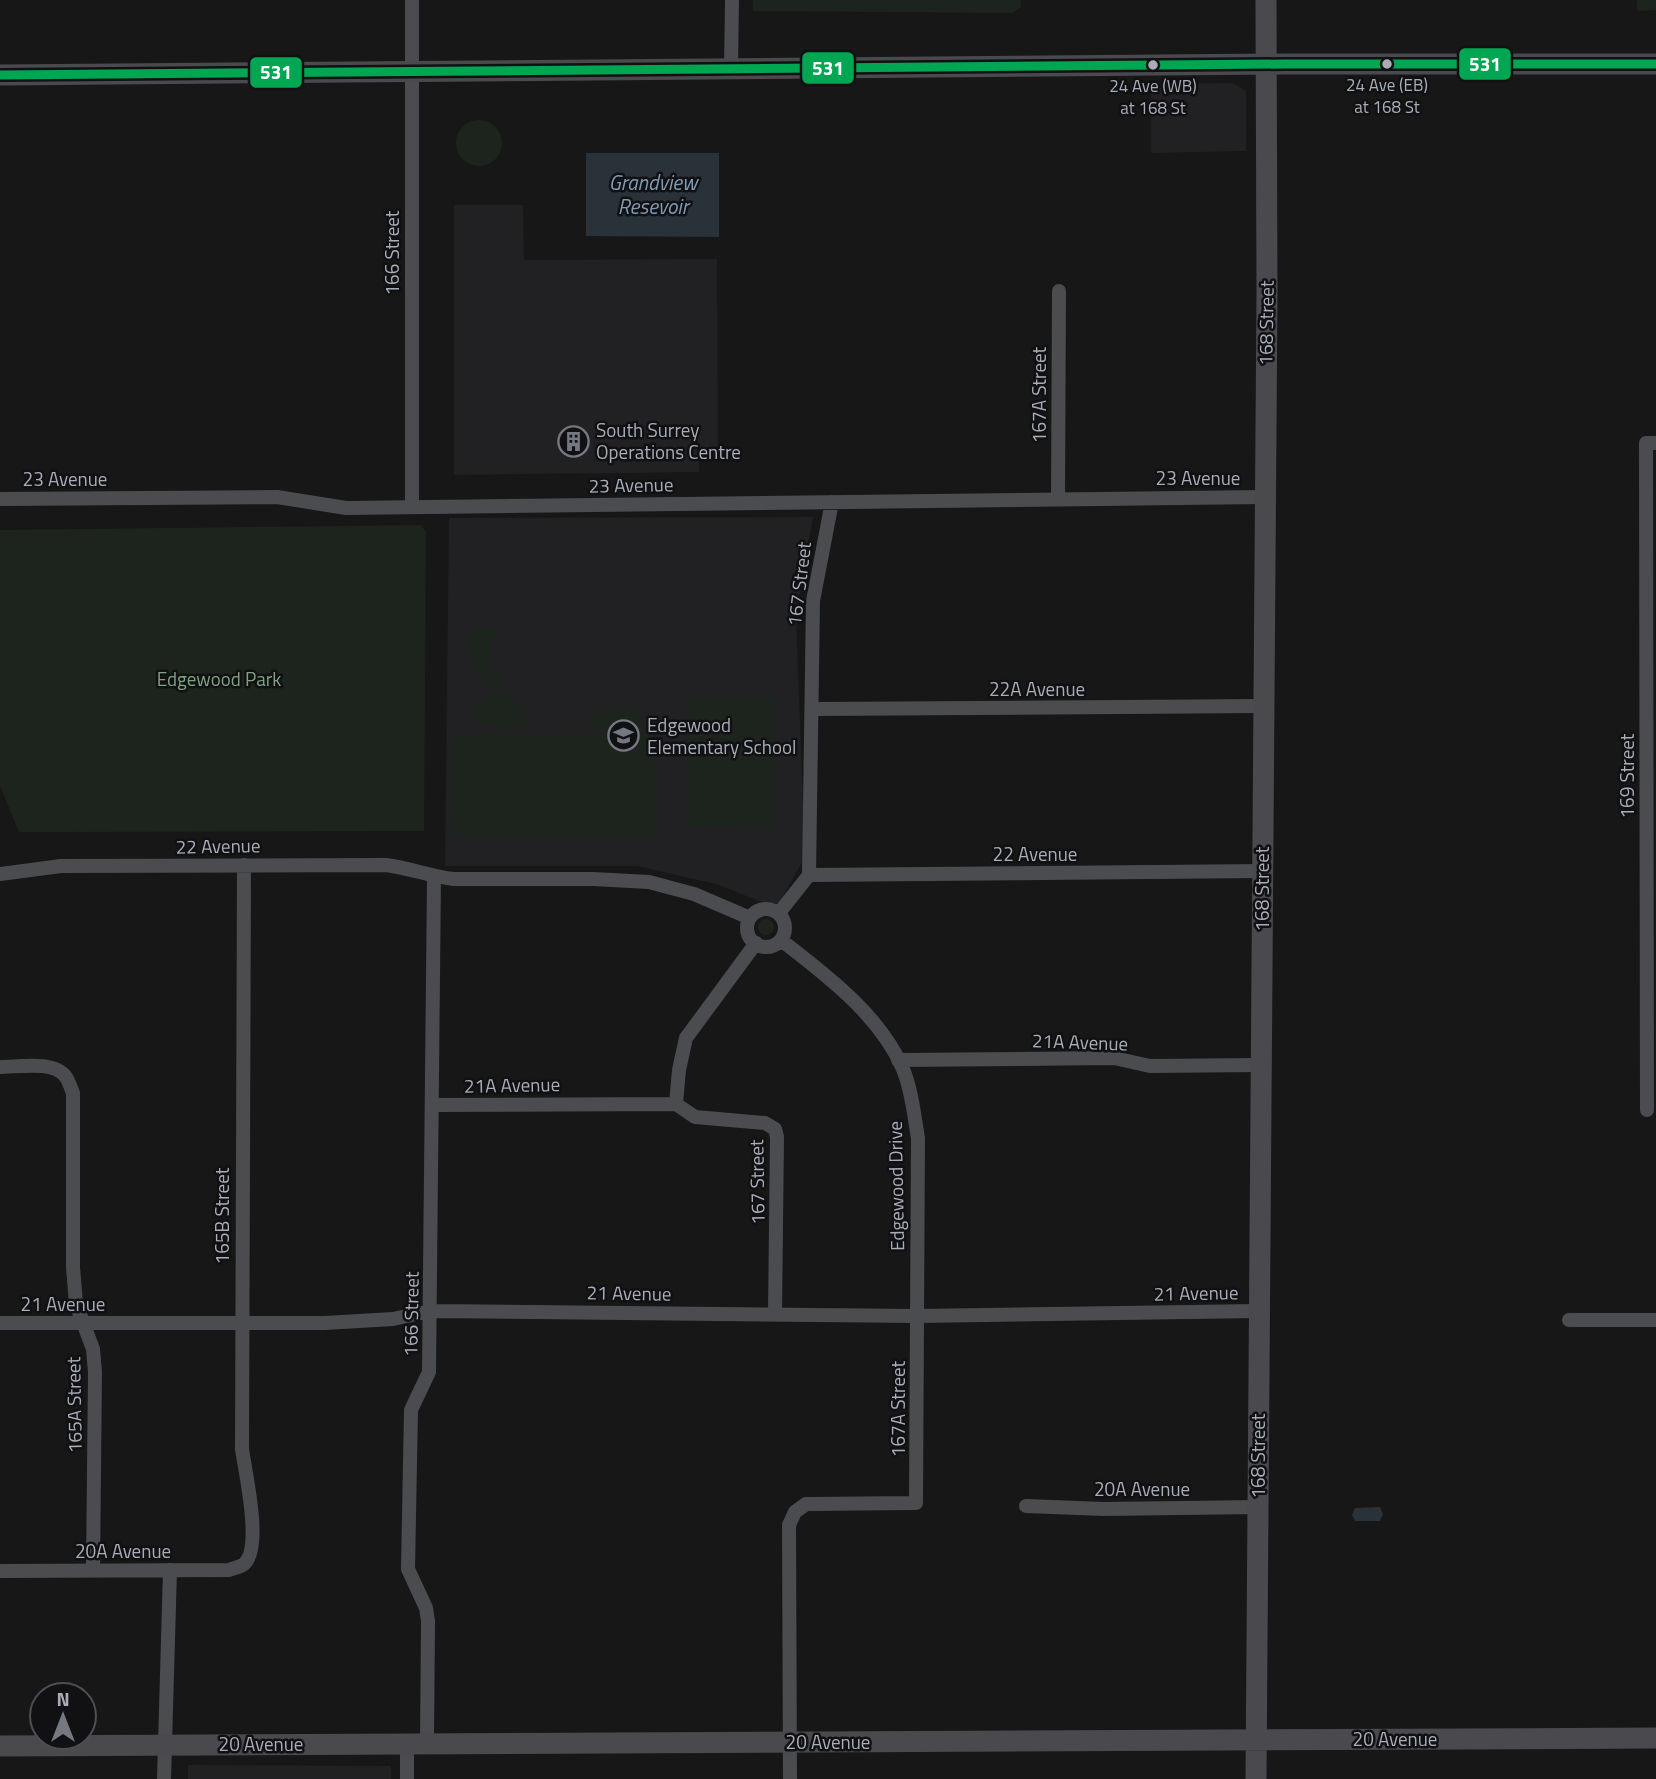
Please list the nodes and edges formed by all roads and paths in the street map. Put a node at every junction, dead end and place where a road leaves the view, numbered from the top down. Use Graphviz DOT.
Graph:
graph roads {
  1 [pos="411,0"];
  2 [pos="732,0"];
  3 [pos="1266,0"];
  4 [pos="1265,64"];
  5 [pos="1656,64"];
  6 [pos="731,69"];
  7 [pos="412,72"];
  8 [pos="0,75"];
  9 [pos="1059,291"];
  10 [pos="1651,443"];
  11 [pos="1264,497"];
  12 [pos="0,499"];
  13 [pos="1058,499"];
  14 [pos="832,502"];
  15 [pos="412,506"];
  16 [pos="1262,706"];
  17 [pos="812,709"];
  18 [pos="244,865"];
  19 [pos="1262,871"];
  20 [pos="0,874"];
  21 [pos="809,875"];
  22 [pos="434,877"];
  23 [pos="1651,901"];
  24 [pos="779,913"];
  25 [pos="750,918"];
  26 [pos="781,940"];
  27 [pos="755,943"];
  28 [pos="898,1060"];
  29 [pos="1260,1065"];
  30 [pos="0,1067"];
  31 [pos="676,1104"];
  32 [pos="432,1105"];
  33 [pos="1647,1110"];
  34 [pos="430,1311"];
  35 [pos="1259,1311"];
  36 [pos="775,1314"];
  37 [pos="918,1315"];
  38 [pos="1569,1320"];
  39 [pos="1656,1320"];
  40 [pos="241,1322"];
  41 [pos="0,1323"];
  42 [pos="83,1324"];
  43 [pos="1026,1506"];
  44 [pos="1258,1507"];
  45 [pos="245,1563"];
  46 [pos="170,1570"];
  47 [pos="93,1571"];
  48 [pos="0,1572"];
  49 [pos="1656,1738"];
  50 [pos="1256,1740"];
  51 [pos="788,1742"];
  52 [pos="164,1744"];
  53 [pos="417,1744"];
  54 [pos="0,1746"];
  55 [pos="164,1779"];
  56 [pos="407,1779"];
  57 [pos="790,1779"];
  58 [pos="1256,1779"];
  1 -- 7 [label="street, 166 Street"];
  2 -- 6 [label="street"];
  3 -- 4 [label="main road, 168 Street"];
  4 -- 5 [label="main road"];
  4 -- 6 [label="main road"];
  4 -- 11 [label="main road, 168 Street"];
  6 -- 7 [label="main road"];
  7 -- 8 [label="main road"];
  7 -- 15 [label="street, 166 Street"];
  9 -- 13 [label="street, 167A Street"];
  10 -- 23 [label="street, 169 Street"];
  11 -- 13 [label="street, 23 Avenue"];
  11 -- 16 [label="main road, 168 Street"];
  12 -- 15 [label="street, 23 Avenue"];
  13 -- 14 [label="street, 23 Avenue"];
  14 -- 15 [label="street, 23 Avenue"];
  14 -- 17 [label="street, 167 Street"];
  16 -- 17 [label="street, 22A Avenue"];
  16 -- 19 [label="main road, 168 Street"];
  17 -- 21 [label="street, 167 Street"];
  18 -- 20 [label="street, 22 Avenue"];
  18 -- 22 [label="street, 22 Avenue"];
  18 -- 40 [label="street, 165B Street"];
  19 -- 21 [label="street, 22 Avenue"];
  19 -- 29 [label="main road, 168 Street"];
  21 -- 24 [label="street"];
  22 -- 25 [label="street"];
  22 -- 32 [label="street, 166 Street"];
  23 -- 33 [label="street, 169 Street"];
  24 -- 25 [label="street"];
  24 -- 26 [label="street"];
  25 -- 27 [label="street"];
  26 -- 27 [label="street"];
  26 -- 28 [label="street, Edgewood Drive"];
  27 -- 31 [label="street"];
  28 -- 29 [label="street, 21A Avenue"];
  28 -- 37 [label="street, Edgewood Drive"];
  29 -- 35 [label="main road, 168 Street"];
  30 -- 42 [label="street, 165A Street"];
  31 -- 32 [label="street, 21A Avenue"];
  31 -- 36 [label="street, 167 Street"];
  32 -- 34 [label="street, 166 Street"];
  34 -- 36 [label="street, 21 Avenue"];
  34 -- 40 [label="street, 21 Avenue"];
  34 -- 53 [label="street, 166 Street"];
  35 -- 37 [label="street, 21 Avenue"];
  35 -- 44 [label="main road, 168 Street"];
  36 -- 37 [label="street, 21 Avenue"];
  37 -- 51 [label="street, 167A Street"];
  38 -- 39 [label="street"];
  40 -- 42 [label="street, 21 Avenue"];
  40 -- 45 [label="street, 165B Street"];
  41 -- 42 [label="street, 21 Avenue"];
  42 -- 47 [label="street, 165A Street"];
  43 -- 44 [label="street, 20A Avenue"];
  44 -- 50 [label="main road, 168 Street"];
  45 -- 46 [label="street, 20A Avenue"];
  46 -- 47 [label="street, 20A Avenue"];
  46 -- 52 [label="street"];
  47 -- 48 [label="street, 20A Avenue"];
  49 -- 50 [label="main road, 20 Avenue"];
  50 -- 51 [label="main road, 20 Avenue"];
  50 -- 58 [label="main road, 168 Street"];
  51 -- 53 [label="main road, 20 Avenue"];
  51 -- 57 [label="street"];
  52 -- 53 [label="main road, 20 Avenue"];
  52 -- 54 [label="main road, 20 Avenue"];
  52 -- 55 [label="street"];
  53 -- 56 [label="street, 166 Street"];
}
